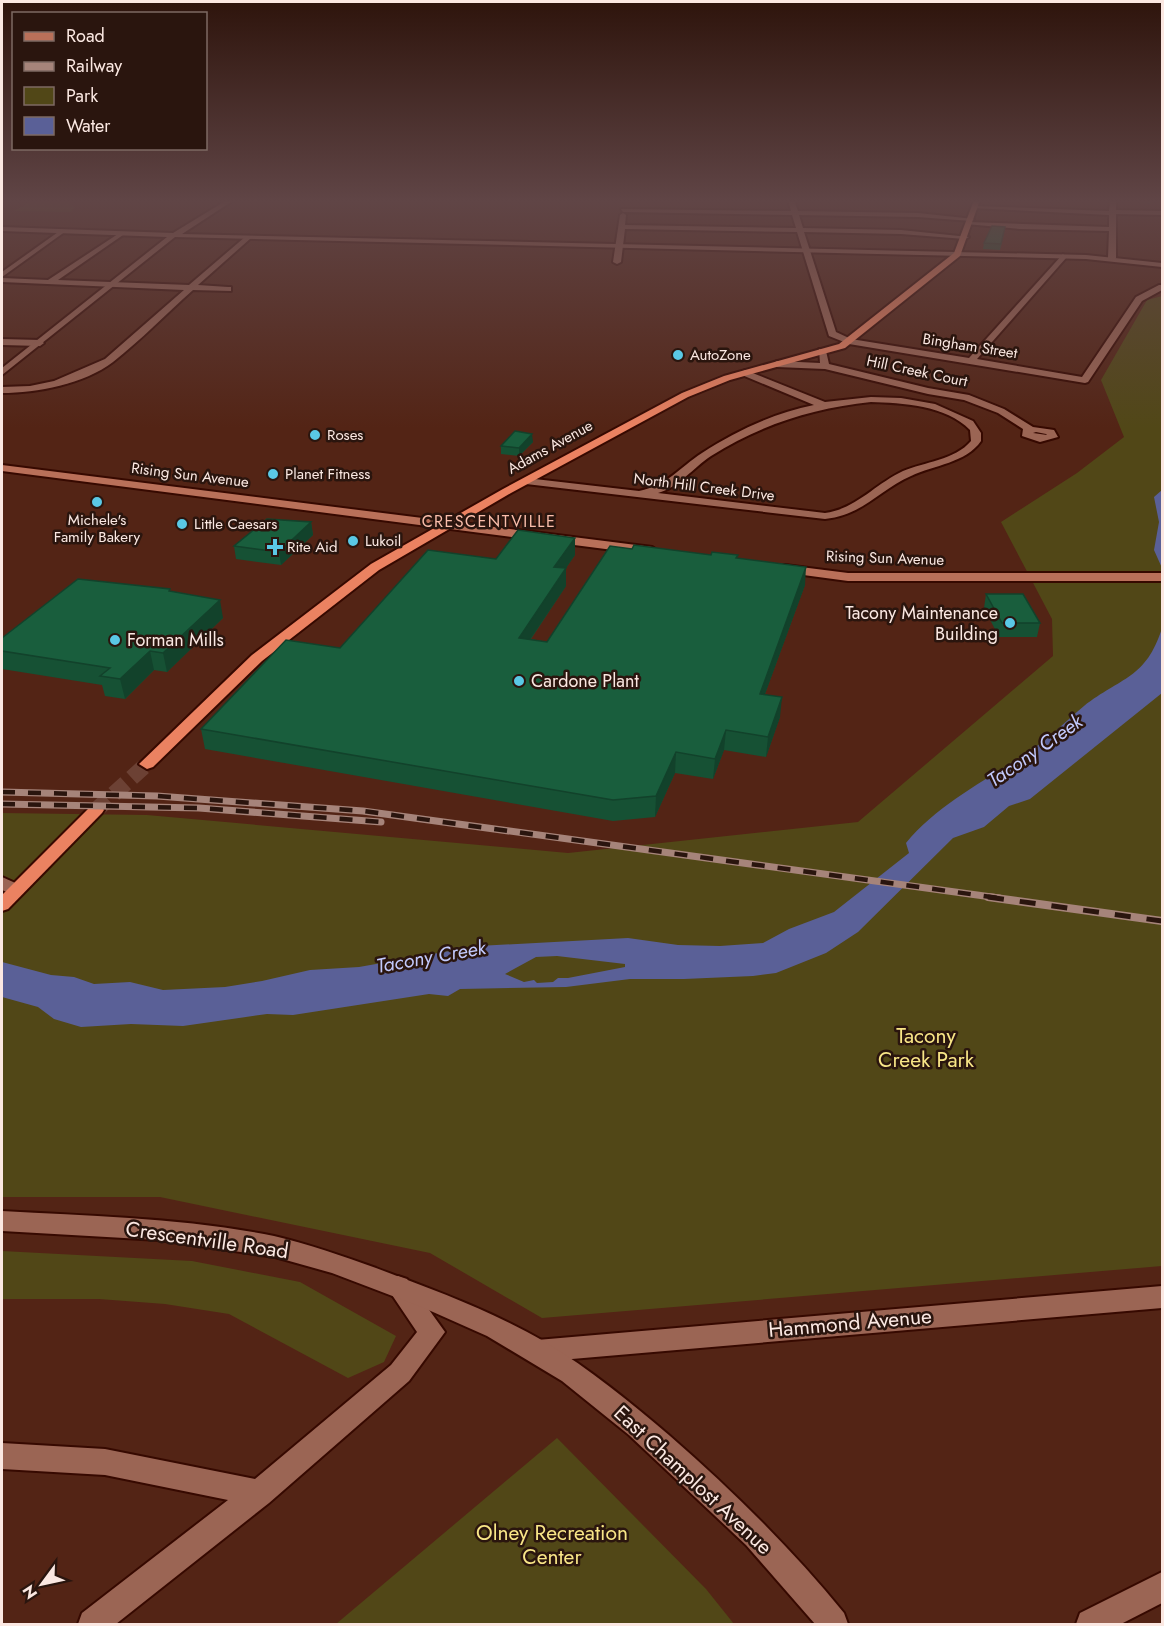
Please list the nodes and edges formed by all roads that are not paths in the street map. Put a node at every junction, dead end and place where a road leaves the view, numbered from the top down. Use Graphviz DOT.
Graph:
graph roads {
  1 [pos="59,276"];
  2 [pos="122,276"];
  3 [pos="205,276"];
  4 [pos="814,276"];
  5 [pos="930,276"];
  6 [pos="1046,276"];
  7 [pos="2,280"];
  8 [pos="50,282"];
  9 [pos="110,285"];
  10 [pos="1162,287"];
  11 [pos="192,288"];
  12 [pos="228,289"];
  13 [pos="831,332"];
  14 [pos="861,332"];
  15 [pos="849,341"];
  16 [pos="2,342"];
  17 [pos="40,343"];
  18 [pos="826,350"];
  19 [pos="970,362"];
  20 [pos="777,364"];
  21 [pos="825,366"];
  22 [pos="2,372"];
  23 [pos="745,373"];
  24 [pos="2,390"];
  25 [pos="928,391"];
  26 [pos="914,403"];
  27 [pos="823,405"];
  28 [pos="1032,430"];
  29 [pos="2,468"];
  30 [pos="526,481"];
  31 [pos="669,484"];
  32 [pos="640,494"];
  33 [pos="684,499"];
  34 [pos="448,524"];
  35 [pos="670,553"];
  36 [pos="777,567"];
  37 [pos="1162,577"];
  38 [pos="147,764"];
  39 [pos="96,810"];
  40 [pos="9,886"];
  41 [pos="2,905"];
  42 [pos="2,1221"];
  43 [pos="398,1286"];
  44 [pos="1162,1297"];
  45 [pos="537,1351"];
  46 [pos="2,1456"];
  47 [pos="259,1493"];
  48 [pos="1162,1587"];
  49 [pos="93,1624"];
  50 [pos="833,1624"];
  51 [pos="1091,1624"];
  1 -- 8 [label="street"];
  2 -- 9 [label="street"];
  3 -- 11 [label="street"];
  4 -- 13 [label="street"];
  5 -- 14 [label="highway, Adams Avenue"];
  6 -- 19 [label="street"];
  7 -- 8 [label="street"];
  8 -- 9 [label="street"];
  9 -- 11 [label="street"];
  9 -- 17 [label="street"];
  10 -- 19 [label="street, Bingham Street"];
  11 -- 12 [label="street"];
  11 -- 24 [label="street"];
  13 -- 14 [label="street"];
  13 -- 15 [label="street, Bingham Street"];
  13 -- 18 [label="street"];
  14 -- 15 [label="highway, Adams Avenue"];
  15 -- 18 [label="highway, Adams Avenue"];
  15 -- 19 [label="street, Bingham Street"];
  16 -- 17 [label="street"];
  17 -- 22 [label="street"];
  18 -- 20 [label="highway, Adams Avenue"];
  18 -- 21 [label="street"];
  20 -- 21 [label="street, Hill Creek Court"];
  20 -- 23 [label="highway, Adams Avenue"];
  21 -- 25 [label="street, Hill Creek Court"];
  23 -- 27 [label="street"];
  23 -- 30 [label="highway, Adams Avenue"];
  25 -- 26 [label="street"];
  25 -- 28 [label="street, Hill Creek Court"];
  26 -- 27 [label="street"];
  26 -- 33 [label="street, North Hill Creek Drive"];
  27 -- 31 [label="street"];
  29 -- 34 [label="main road, Rising Sun Avenue"];
  30 -- 32 [label="street, North Hill Creek Drive"];
  30 -- 34 [label="highway, Adams Avenue"];
  31 -- 32 [label="street"];
  31 -- 33 [label="street"];
  32 -- 33 [label="street, North Hill Creek Drive"];
  34 -- 35 [label="main road, Rising Sun Avenue"];
  34 -- 38 [label="highway, Adams Avenue"];
  36 -- 37 [label="main road, Rising Sun Avenue"];
  39 -- 40 [label="highway"];
  40 -- 41 [label="highway"];
  42 -- 43 [label="street, Crescentville Road"];
  43 -- 45 [label="street, Crescentville Road"];
  43 -- 47 [label="street"];
  44 -- 45 [label="street, Hammond Avenue"];
  45 -- 50 [label="street, East Champlost Avenue"];
  46 -- 47 [label="street"];
  47 -- 49 [label="street"];
  48 -- 51 [label="street"];
}
